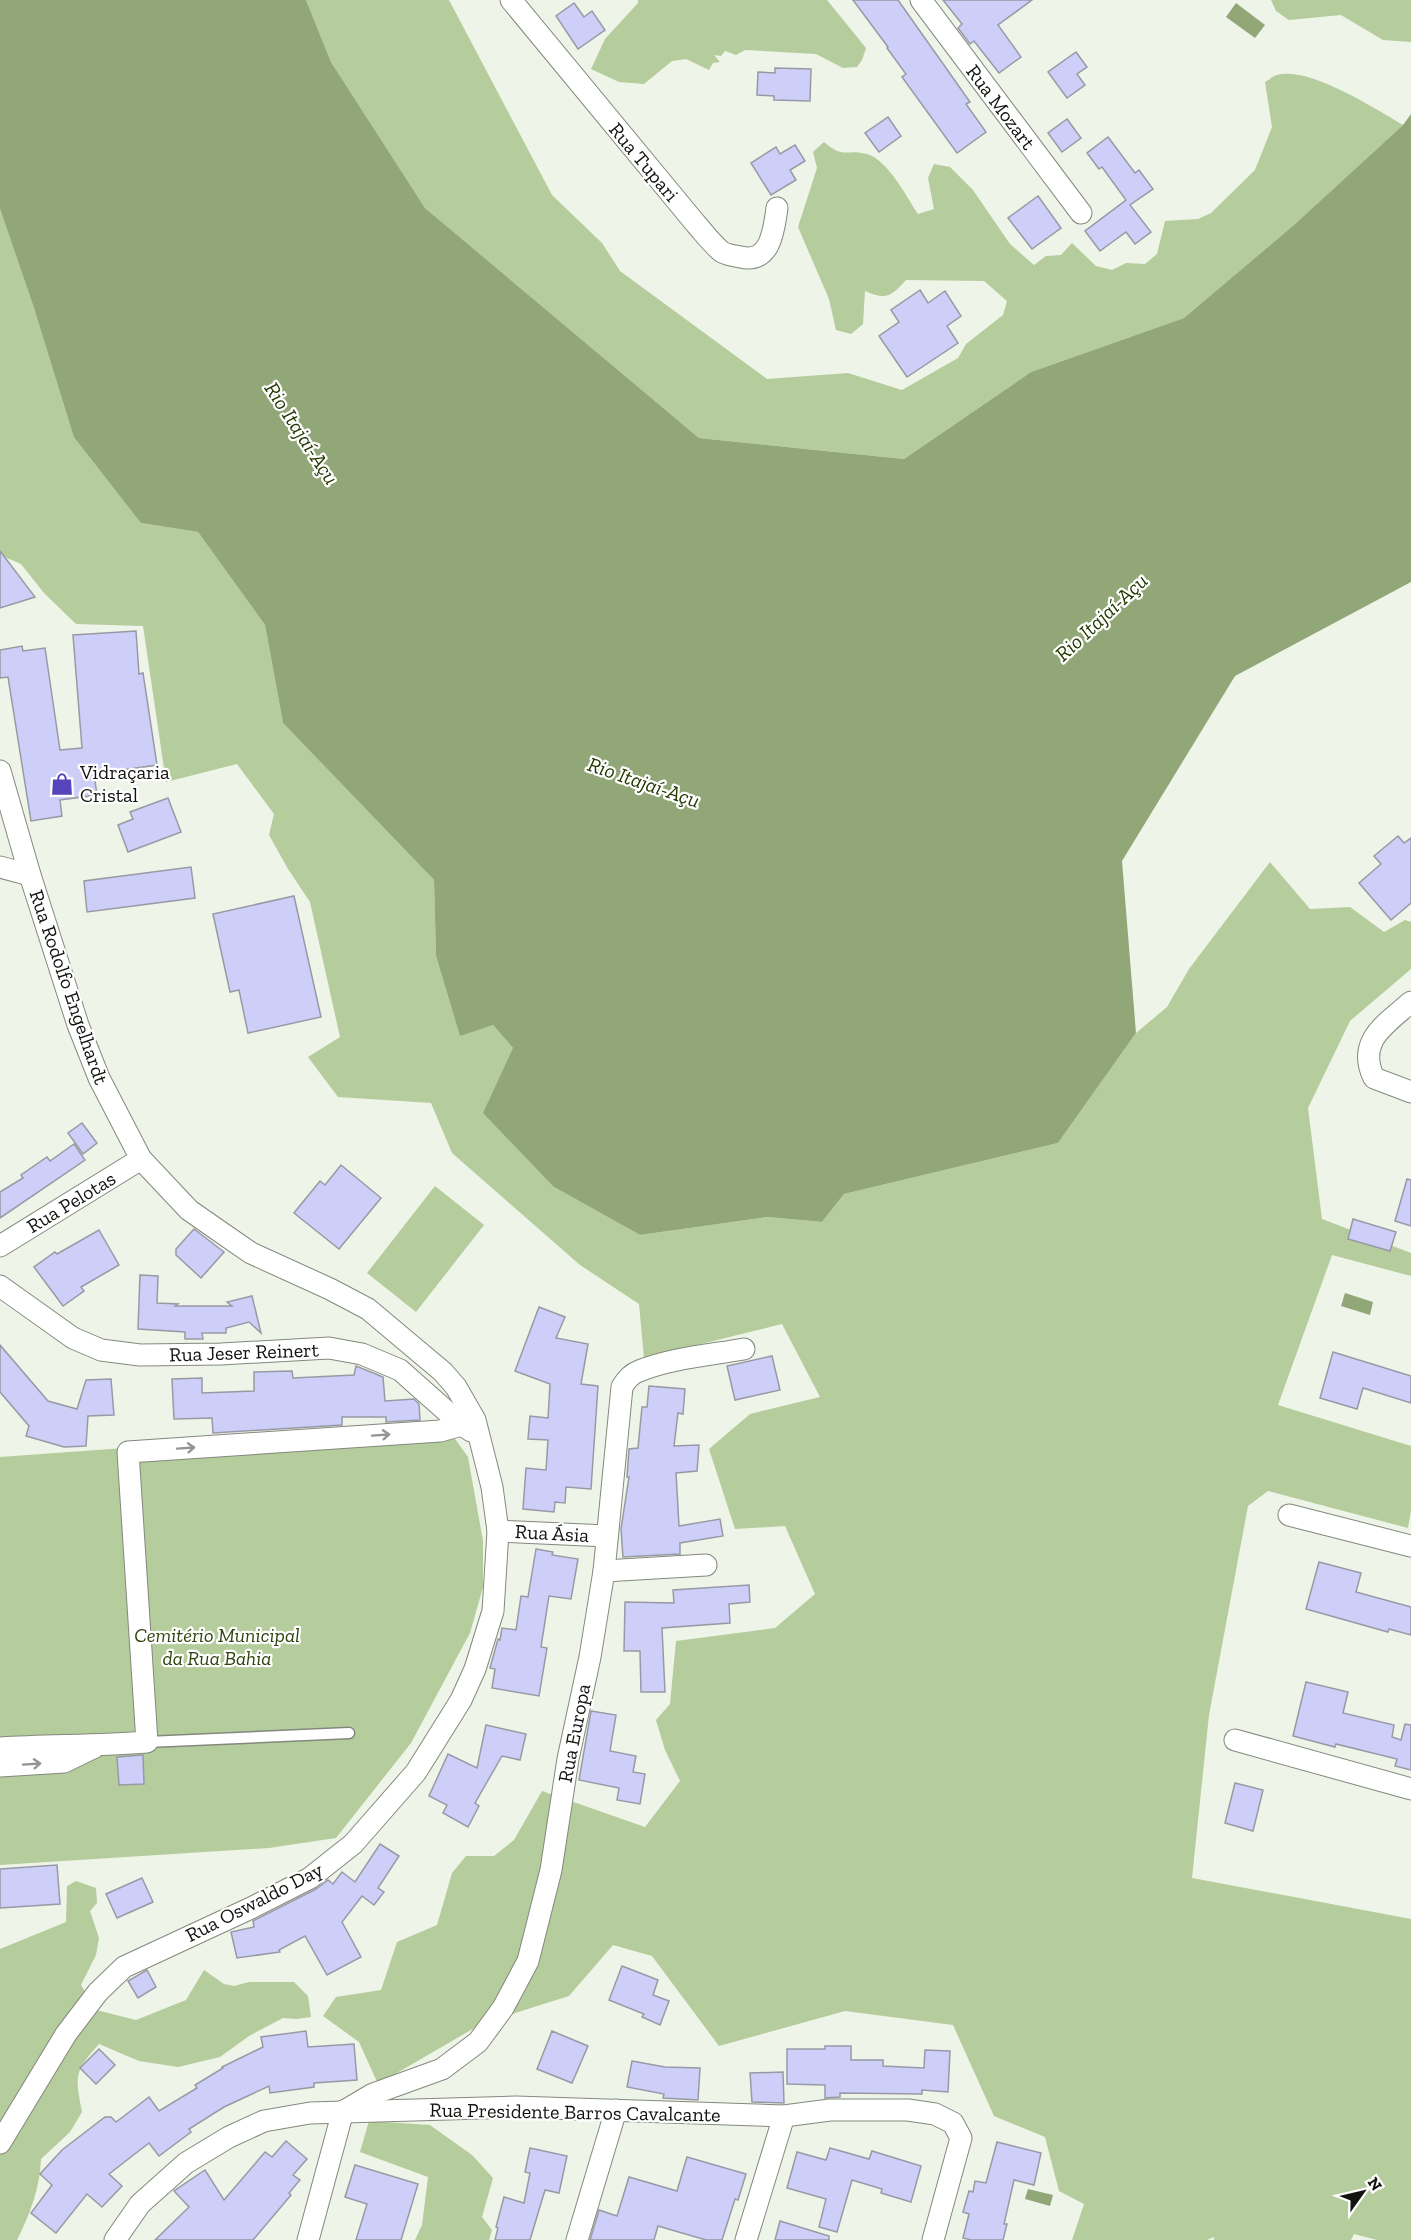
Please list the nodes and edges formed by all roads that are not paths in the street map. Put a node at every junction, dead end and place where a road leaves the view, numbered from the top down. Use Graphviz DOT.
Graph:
graph roads {
  1 [pos="511,0"];
  2 [pos="921,0"];
  3 [pos="777,208"];
  4 [pos="1081,213"];
  5 [pos="0,771"];
  6 [pos="0,867"];
  7 [pos="30,875"];
  8 [pos="1411,1002"];
  9 [pos="1411,1092"];
  10 [pos="141,1159"];
  11 [pos="0,1245"];
  12 [pos="0,1286"];
  13 [pos="744,1349"];
  14 [pos="471,1431"];
  15 [pos="1289,1515"];
  16 [pos="498,1531"];
  17 [pos="607,1536"];
  18 [pos="1411,1546"];
  19 [pos="706,1566"];
  20 [pos="604,1572"];
  21 [pos="349,1733"];
  22 [pos="1235,1740"];
  23 [pos="147,1742"];
  24 [pos="0,1748"];
  25 [pos="63,1753"];
  26 [pos="0,1766"];
  27 [pos="1411,1789"];
  28 [pos="616,2110"];
  29 [pos="343,2111"];
  30 [pos="784,2116"];
  31 [pos="0,2143"];
  32 [pos="115,2240"];
  33 [pos="308,2240"];
  34 [pos="577,2240"];
  35 [pos="746,2240"];
  36 [pos="933,2240"];
  1 -- 3 [label="street, Rua Tupari"];
  2 -- 4 [label="street, Rua Mozart"];
  5 -- 7 [label="street, Rua Rodolfo Engelhardt"];
  6 -- 7 [label="street"];
  7 -- 10 [label="street, Rua Rodolfo Engelhardt"];
  8 -- 9 [label="street"];
  10 -- 11 [label="street, Rua Pelotas"];
  10 -- 14 [label="street, Rua Rodolfo Engelhardt"];
  12 -- 14 [label="street, Rua Jeser Reinert"];
  13 -- 17 [label="street, Rua Europa"];
  14 -- 16 [label="street, Rua Rodolfo Engelhardt"];
  23 -- 14 [label="street, one-way"];
  15 -- 18 [label="street"];
  16 -- 17 [label="street, Rua Ásia"];
  16 -- 31 [label="street, Rua Oswaldo Day"];
  17 -- 20 [label="street, Rua Europa"];
  19 -- 20 [label="street"];
  20 -- 29 [label="street, Rua Europa"];
  21 -- 23 [label="lane"];
  22 -- 27 [label="street"];
  23 -- 25 [label="street"];
  24 -- 25 [label="street"];
  26 -- 25 [label="street, one-way"];
  28 -- 29 [label="street, Rua Presidente Barros Cavalcante"];
  28 -- 30 [label="street, Rua Presidente Barros Cavalcante"];
  28 -- 34 [label="street"];
  29 -- 32 [label="street, Rua Presidente Barros Cavalcante"];
  29 -- 33 [label="street"];
  30 -- 35 [label="street"];
  30 -- 36 [label="street, Rua Presidente Barros Cavalcante"];
}
